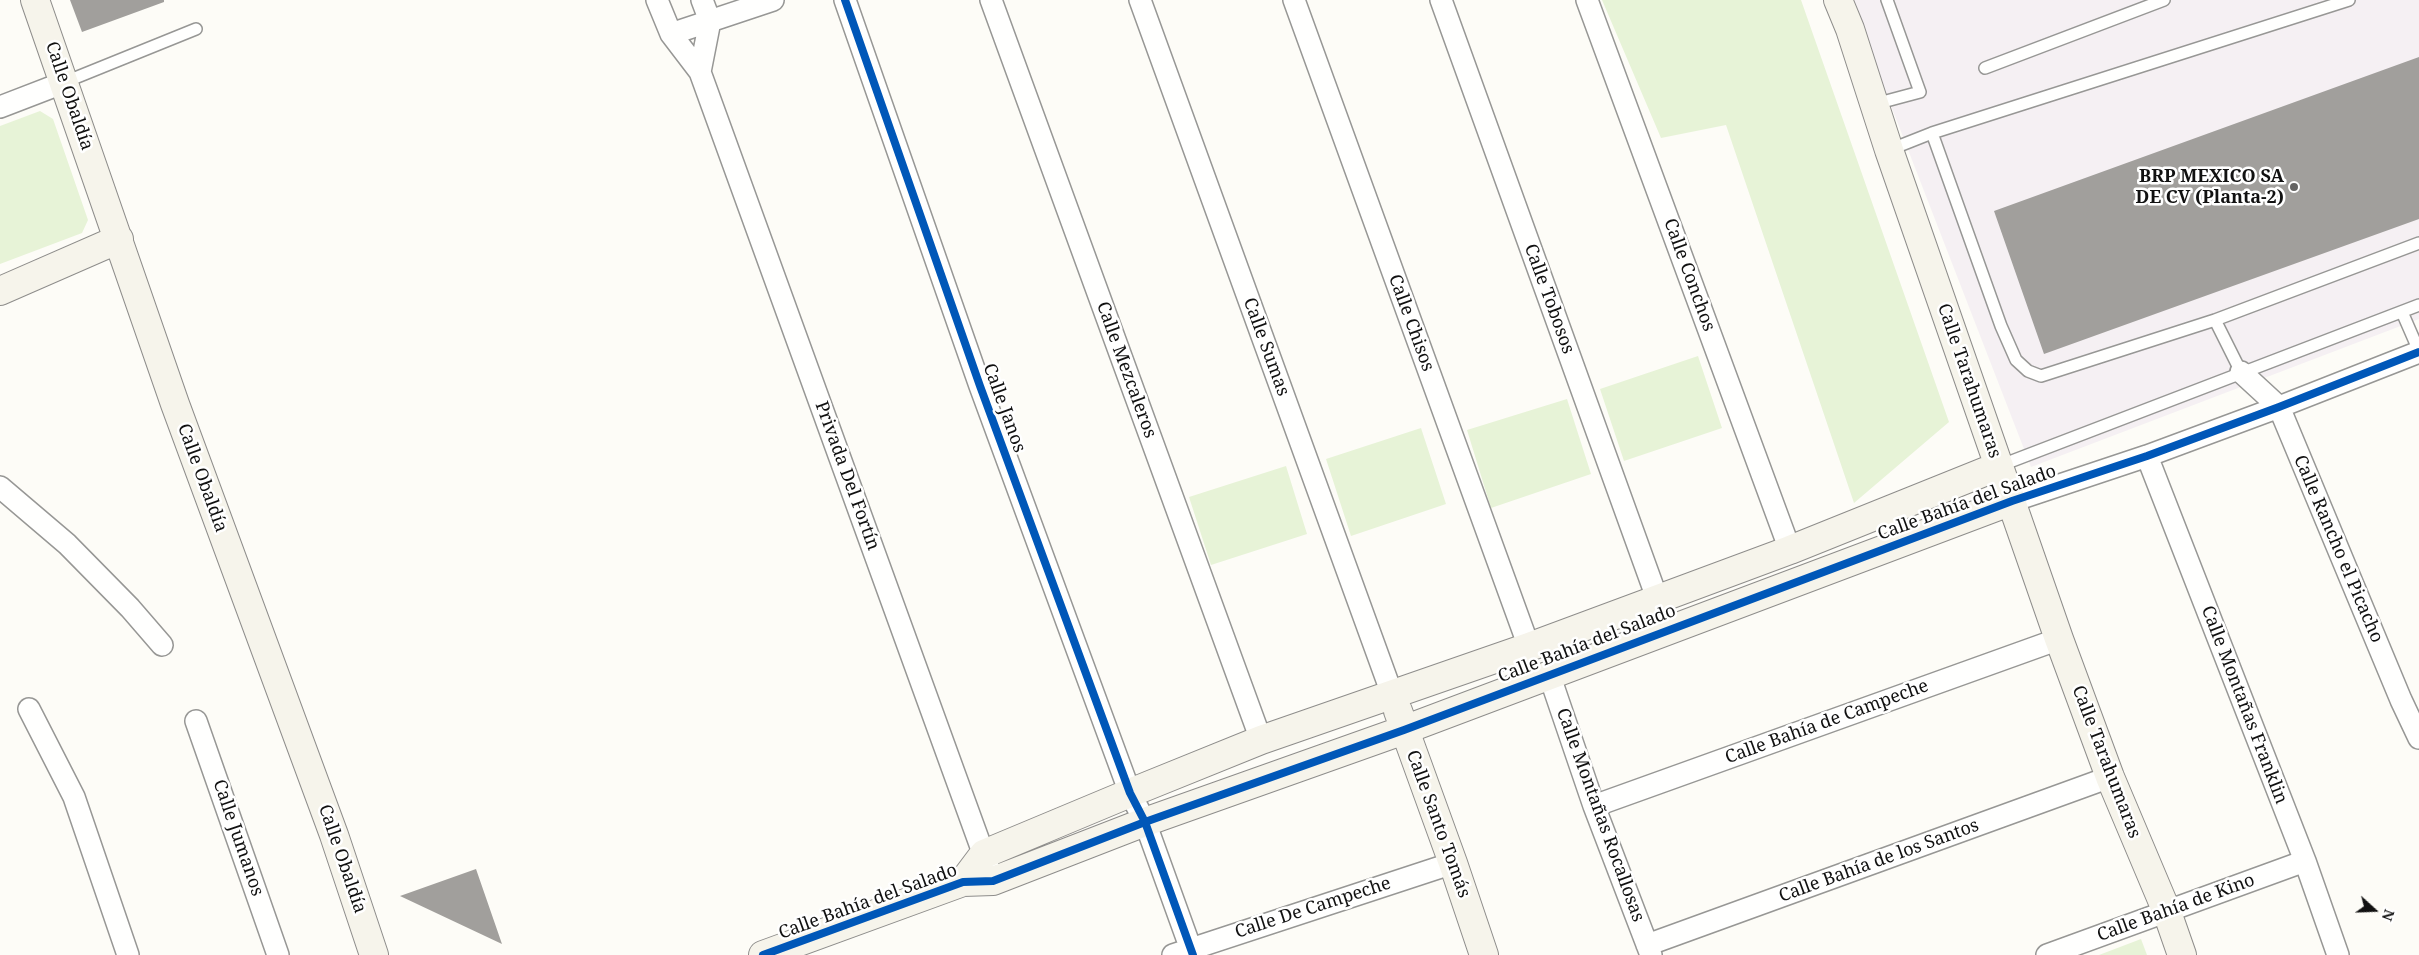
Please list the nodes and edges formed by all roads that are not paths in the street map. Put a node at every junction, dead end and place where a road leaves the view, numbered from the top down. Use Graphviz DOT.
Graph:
graph roads {
  1 [pos="35,0"];
  2 [pos="657,0"];
  3 [pos="702,0"];
  4 [pos="772,0"];
  5 [pos="844,0"];
  6 [pos="991,0"];
  7 [pos="1140,0"];
  8 [pos="1294,0"];
  9 [pos="1441,0"];
  10 [pos="1587,0"];
  11 [pos="1838,0"];
  12 [pos="1887,0"];
  13 [pos="2164,0"];
  14 [pos="2349,0"];
  15 [pos="710,21"];
  16 [pos="196,28"];
  17 [pos="671,34"];
  18 [pos="1985,68"];
  19 [pos="700,72"];
  20 [pos="65,82"];
  21 [pos="1875,104"];
  22 [pos="0,107"];
  23 [pos="1932,133"];
  24 [pos="1889,150"];
  25 [pos="119,238"];
  26 [pos="2419,243"];
  27 [pos="0,291"];
  28 [pos="2419,305"];
  29 [pos="2402,312"];
  30 [pos="2215,320"];
  31 [pos="2419,351"];
  32 [pos="2241,372"];
  33 [pos="2279,408"];
  34 [pos="2147,456"];
  35 [pos="1999,466"];
  36 [pos="0,487"];
  37 [pos="2012,501"];
  38 [pos="1790,550"];
  39 [pos="1657,598"];
  40 [pos="2059,639"];
  41 [pos="162,645"];
  42 [pos="1529,647"];
  43 [pos="1549,674"];
  44 [pos="1392,694"];
  45 [pos="2410,697"];
  46 [pos="29,709"];
  47 [pos="196,721"];
  48 [pos="1404,730"];
  49 [pos="2419,738"];
  50 [pos="1261,740"];
  51 [pos="2110,776"];
  52 [pos="1130,793"];
  53 [pos="1594,806"];
  54 [pos="1145,822"];
  55 [pos="984,854"];
  56 [pos="2305,861"];
  57 [pos="1453,863"];
  58 [pos="993,880"];
  59 [pos="963,882"];
  60 [pos="2167,912"];
  61 [pos="805,948"];
  62 [pos="1649,950"];
  63 [pos="1186,953"];
  64 [pos="128,955"];
  65 [pos="278,955"];
  66 [pos="374,955"];
  67 [pos="763,955"];
  68 [pos="1484,955"];
  69 [pos="2047,955"];
  70 [pos="2182,955"];
  71 [pos="2338,955"];
  1 -- 20 [label="street, Calle Obaldía"];
  2 -- 17 [label="street, Privada Del Fortín"];
  3 -- 15 [label="street"];
  4 -- 15 [label="street"];
  5 -- 52 [label="street, Calle Janos"];
  6 -- 50 [label="street, Calle Mezcaleros"];
  7 -- 44 [label="street, Calle Sumas"];
  8 -- 42 [label="street, Calle Chisos"];
  9 -- 39 [label="street, Calle Tobosos"];
  10 -- 38 [label="street, Calle Conchos"];
  11 -- 21 [label="street, Calle Tarahumaras"];
  12 -- 21 [label="lane"];
  13 -- 18 [label="lane"];
  14 -- 23 [label="lane"];
  15 -- 17 [label="street"];
  15 -- 19 [label="street"];
  16 -- 20 [label="lane"];
  17 -- 19 [label="street, Privada Del Fortín"];
  19 -- 55 [label="street, Privada Del Fortín"];
  20 -- 22 [label="street"];
  20 -- 25 [label="street, Calle Obaldía"];
  21 -- 24 [label="street, Calle Tarahumaras"];
  23 -- 24 [label="lane"];
  23 -- 30 [label="lane"];
  24 -- 35 [label="street, Calle Tarahumaras"];
  25 -- 27 [label="street"];
  25 -- 66 [label="street, Calle Obaldía"];
  26 -- 30 [label="lane"];
  28 -- 29 [label="lane"];
  29 -- 31 [label="lane"];
  29 -- 32 [label="lane"];
  30 -- 32 [label="lane"];
  31 -- 33 [label="street, Calle Bahía del Salado"];
  32 -- 33 [label="street, Calle Rancho el Picacho"];
  32 -- 35 [label="lane"];
  33 -- 34 [label="street, Calle Bahía del Salado"];
  33 -- 45 [label="street, Calle Rancho el Picacho"];
  34 -- 37 [label="street, Calle Bahía del Salado"];
  34 -- 56 [label="street, Calle Montañas Franklin"];
  35 -- 37 [label="street, Calle Tarahumaras"];
  35 -- 38 [label="street, Calle Bahía del Salado"];
  36 -- 41 [label="street"];
  37 -- 40 [label="street, Calle Tarahumaras"];
  37 -- 43 [label="street, Calle Bahía del Salado"];
  38 -- 39 [label="street, Calle Bahía del Salado"];
  39 -- 42 [label="street, Calle Bahía del Salado"];
  40 -- 51 [label="street, Calle Tarahumaras"];
  40 -- 53 [label="street, Calle Bahía de Campeche"];
  42 -- 44 [label="street, Calle Bahía del Salado"];
  43 -- 48 [label="street, Calle Bahía del Salado"];
  43 -- 53 [label="street, Calle Montañas Rocallosas"];
  44 -- 48 [label="street, Calle Santo Tomás"];
  44 -- 50 [label="street, Calle Bahía del Salado"];
  45 -- 49 [label="street, Calle Rancho el Picacho"];
  46 -- 64 [label="street"];
  47 -- 65 [label="street, Calle Jumanos"];
  48 -- 54 [label="street, Calle Bahía del Salado"];
  48 -- 57 [label="street, Calle Santo Tomás"];
  50 -- 52 [label="street, Calle Bahía del Salado"];
  51 -- 60 [label="street, Calle Tarahumaras"];
  51 -- 62 [label="street, Calle Bahía de los Santos"];
  52 -- 54 [label="street, Calle Janos"];
  52 -- 55 [label="street, Calle Bahía del Salado"];
  53 -- 62 [label="street, Calle Montañas Rocallosas"];
  54 -- 58 [label="street, Calle Bahía del Salado"];
  54 -- 63 [label="street, Calle Janos"];
  55 -- 58 [label="street, Privada Del Fortín"];
  55 -- 59 [label="street, Calle Bahía del Salado"];
  56 -- 60 [label="street, Calle Bahía de Kino"];
  56 -- 71 [label="street, Calle Montañas Franklin"];
  57 -- 63 [label="street, Calle De Campeche"];
  57 -- 68 [label="street, Calle Santo Tomás"];
  58 -- 59 [label="street, Calle Bahía del Salado"];
  59 -- 61 [label="street, Calle Bahía del Salado"];
  60 -- 69 [label="street, Calle Bahía de Kino"];
  60 -- 70 [label="street, Calle Tarahumaras"];
  61 -- 67 [label="street, Calle Bahía del Salado"];
}
